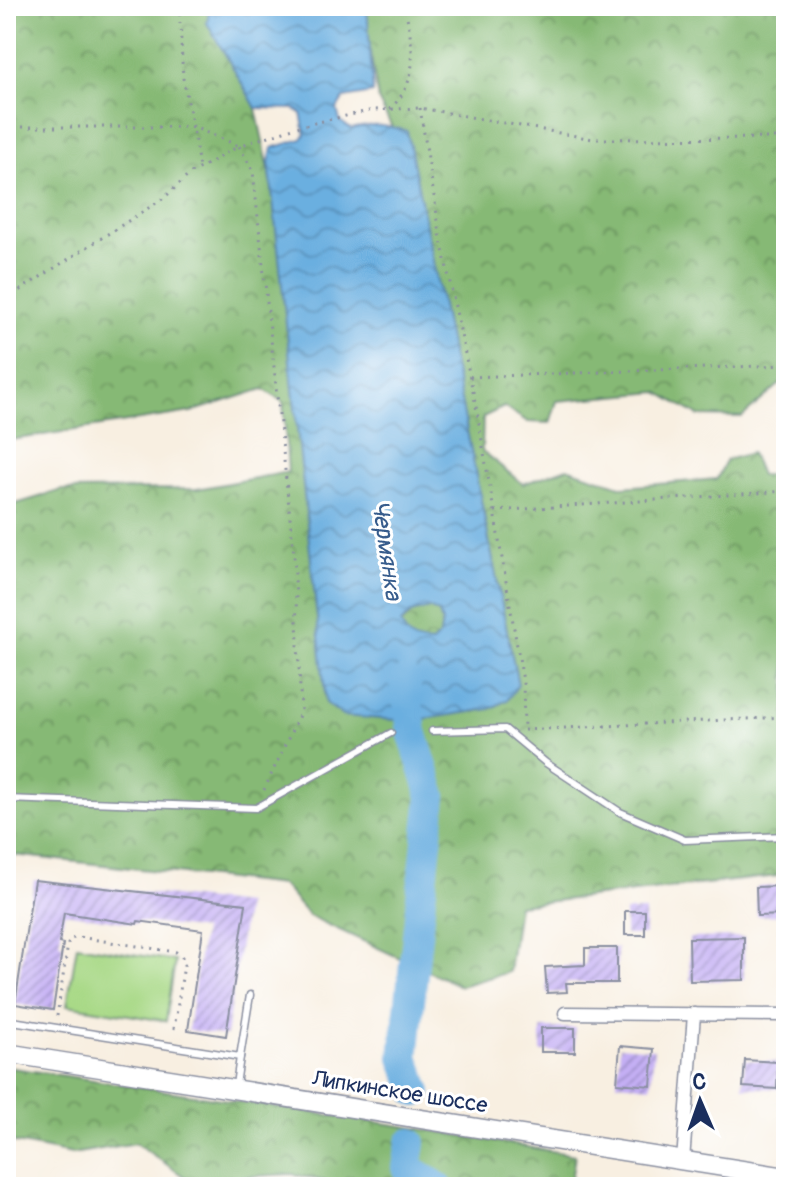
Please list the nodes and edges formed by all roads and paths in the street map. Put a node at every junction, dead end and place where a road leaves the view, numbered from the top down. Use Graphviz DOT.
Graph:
graph roads {
  1 [pos="179,6"];
  2 [pos="405,6"];
  3 [pos="420,108"];
  4 [pos="390,109"];
  5 [pos="6,127"];
  6 [pos="193,127"];
  7 [pos="786,138"];
  8 [pos="239,146"];
  9 [pos="199,168"];
  10 [pos="6,299"];
  11 [pos="786,365"];
  12 [pos="470,377"];
  13 [pos="786,491"];
  14 [pos="494,512"];
  15 [pos="786,717"];
  16 [pos="505,729"];
  17 [pos="524,730"];
  18 [pos="432,731"];
  19 [pos="391,733"];
  20 [pos="6,799"];
  21 [pos="256,808"];
  22 [pos="786,836"];
  23 [pos="250,995"];
  24 [pos="565,1013"];
  25 [pos="694,1014"];
  26 [pos="786,1015"];
  27 [pos="6,1020"];
  28 [pos="55,1028"];
  29 [pos="171,1046"];
  30 [pos="6,1053"];
  31 [pos="240,1057"];
  32 [pos="235,1089"];
  33 [pos="683,1161"];
  34 [pos="786,1177"];
  1 -- 6 [label="path"];
  2 -- 4 [label="path"];
  3 -- 4 [label="path"];
  3 -- 7 [label="path"];
  3 -- 12 [label="path"];
  4 -- 8 [label="path"];
  5 -- 6 [label="path"];
  6 -- 8 [label="path"];
  6 -- 9 [label="path"];
  8 -- 9 [label="path"];
  8 -- 21 [label="path"];
  9 -- 10 [label="path"];
  11 -- 12 [label="path"];
  12 -- 14 [label="path"];
  13 -- 14 [label="path"];
  14 -- 17 [label="path"];
  15 -- 17 [label="path"];
  16 -- 17 [label="path"];
  16 -- 18 [label="lane"];
  16 -- 22 [label="lane"];
  19 -- 21 [label="lane"];
  20 -- 21 [label="lane"];
  23 -- 31 [label="lane"];
  24 -- 25 [label="street"];
  25 -- 26 [label="street"];
  25 -- 33 [label="street"];
  27 -- 28 [label="lane"];
  28 -- 29 [label="lane"];
  28 -- 29 [label="path"];
  29 -- 31 [label="lane"];
  30 -- 32 [label="street, Липкинское шоссе"];
  31 -- 32 [label="lane"];
  32 -- 33 [label="street, Липкинское шоссе"];
  33 -- 34 [label="street, Липкинское шоссе"];
}
